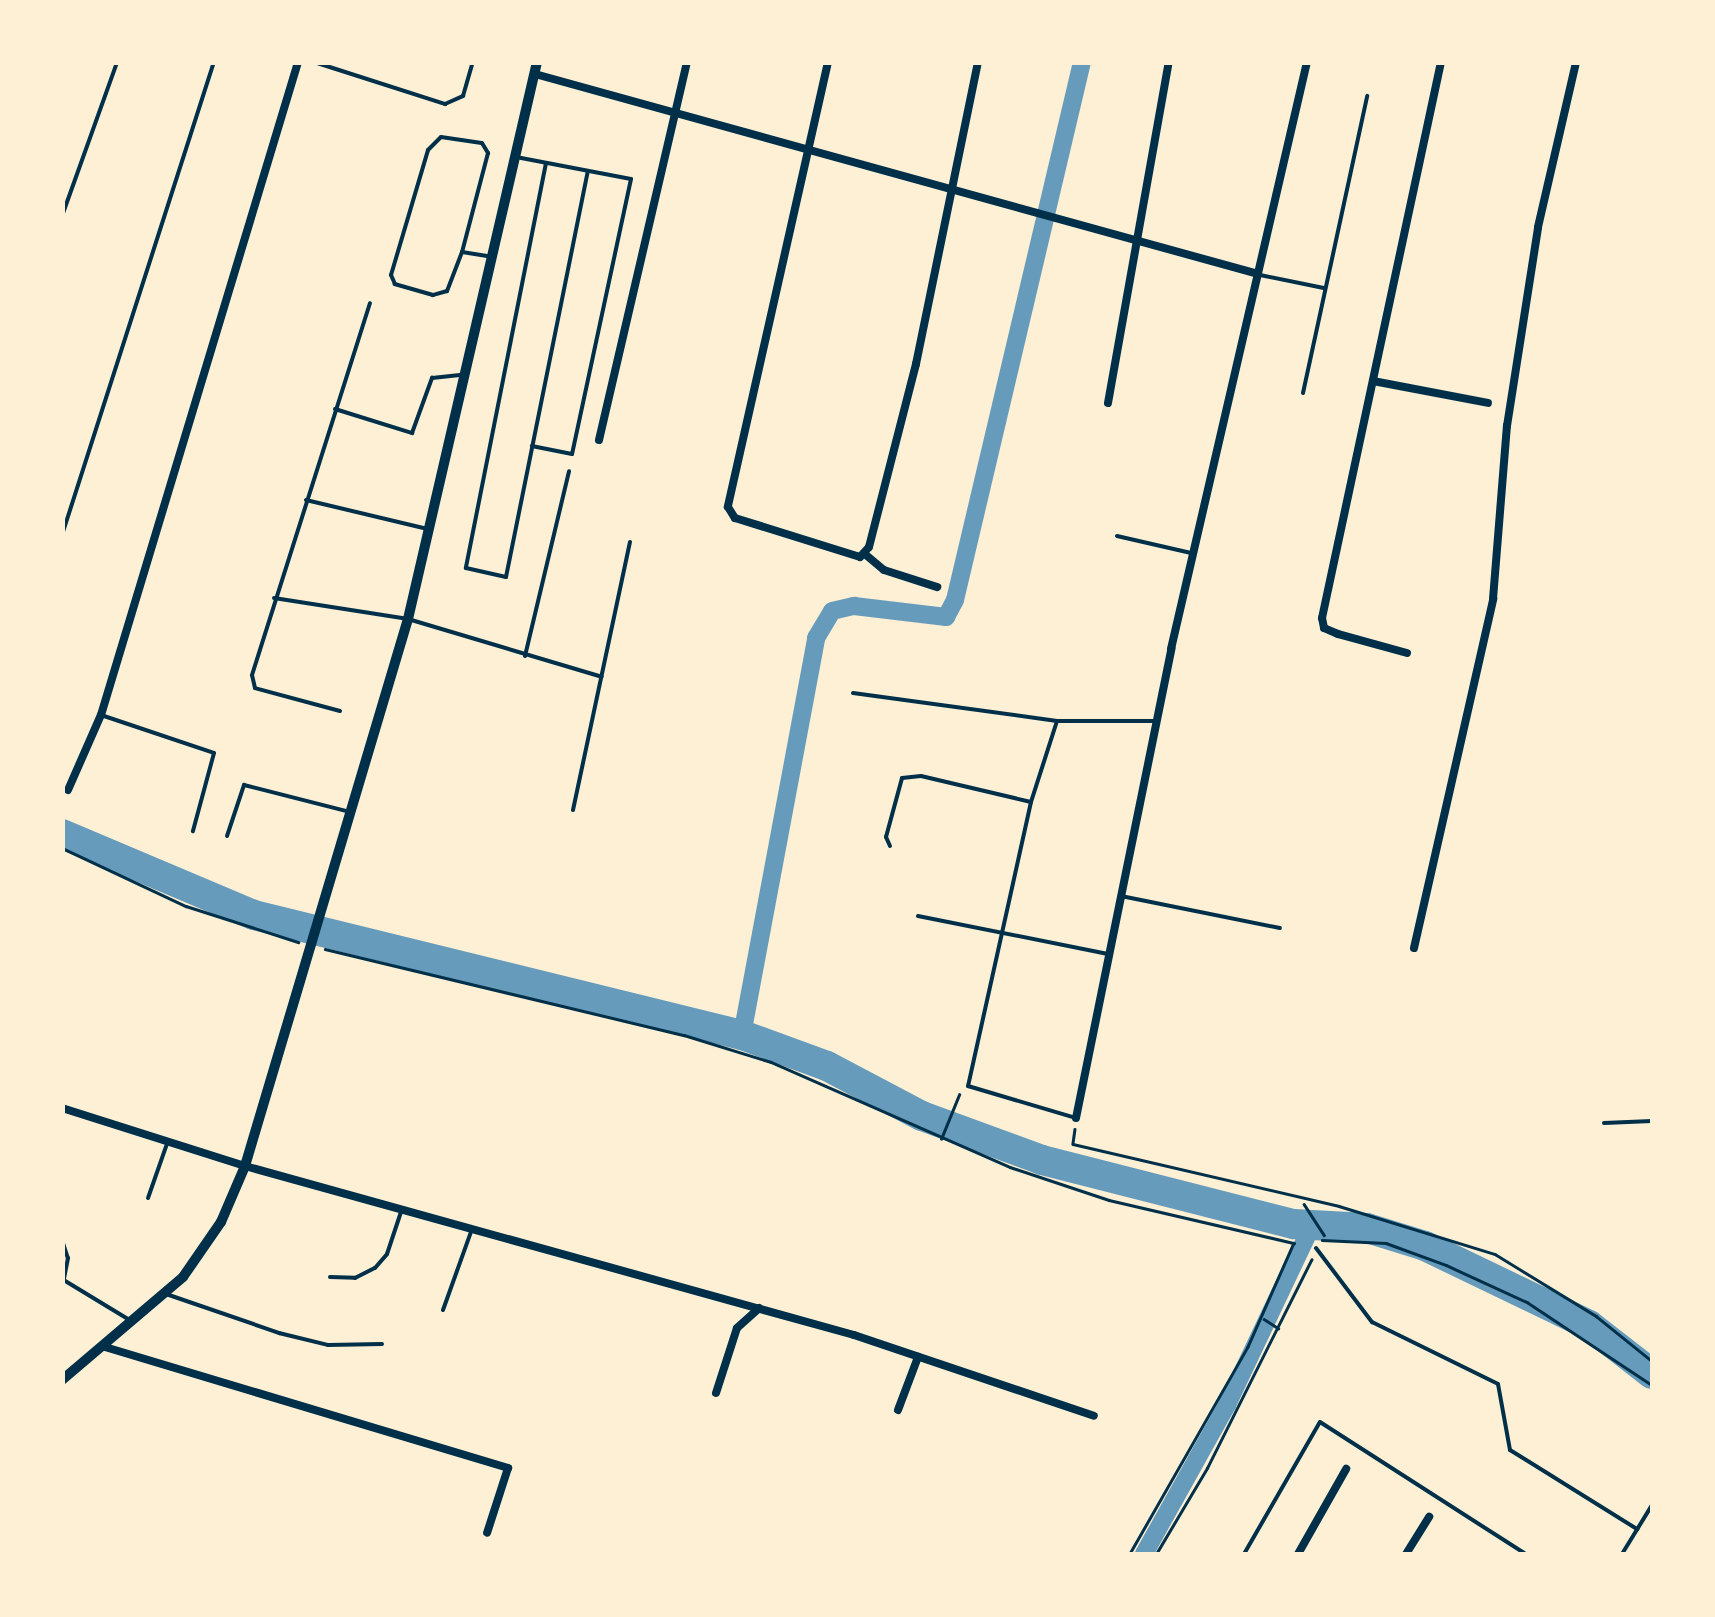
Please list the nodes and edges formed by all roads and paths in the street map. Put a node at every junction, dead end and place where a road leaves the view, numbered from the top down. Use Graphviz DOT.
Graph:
graph roads {
  1 [pos="118,62"];
  2 [pos="214,62"];
  3 [pos="298,62"];
  4 [pos="314,62"];
  5 [pos="473,62"];
  6 [pos="687,62"];
  7 [pos="828,62"];
  8 [pos="978,62"];
  9 [pos="1169,62"];
  10 [pos="1307,62"];
  11 [pos="1440,62"];
  12 [pos="1576,62"];
  13 [pos="536,68"];
  14 [pos="1367,96"];
  15 [pos="676,109"];
  16 [pos="808,148"];
  17 [pos="516,157"];
  18 [pos="546,163"];
  19 [pos="588,171"];
  20 [pos="953,188"];
  21 [pos="62,216"];
  22 [pos="1135,244"];
  23 [pos="462,252"];
  24 [pos="494,257"];
  25 [pos="1258,274"];
  26 [pos="1324,288"];
  27 [pos="370,302"];
  28 [pos="466,376"];
  29 [pos="1373,381"];
  30 [pos="1303,393"];
  31 [pos="1108,402"];
  32 [pos="1488,403"];
  33 [pos="335,409"];
  34 [pos="599,440"];
  35 [pos="532,446"];
  36 [pos="570,470"];
  37 [pos="306,500"];
  38 [pos="429,529"];
  39 [pos="62,535"];
  40 [pos="1118,536"];
  41 [pos="630,542"];
  42 [pos="1193,553"];
  43 [pos="866,555"];
  44 [pos="938,586"];
  45 [pos="274,598"];
  46 [pos="408,619"];
  47 [pos="1407,653"];
  48 [pos="526,656"];
  49 [pos="602,677"];
  50 [pos="852,693"];
  51 [pos="340,711"];
  52 [pos="101,715"];
  53 [pos="1057,721"];
  54 [pos="1156,721"];
  55 [pos="68,790"];
  56 [pos="1032,802"];
  57 [pos="572,810"];
  58 [pos="350,812"];
  59 [pos="193,831"];
  60 [pos="227,836"];
  61 [pos="890,846"];
  62 [pos="62,848"];
  63 [pos="1121,896"];
  64 [pos="918,916"];
  65 [pos="1280,928"];
  66 [pos="1001,929"];
  67 [pos="1414,948"];
  68 [pos="1109,954"];
  69 [pos="968,1086"];
  70 [pos="62,1108"];
  71 [pos="1076,1118"];
  72 [pos="1652,1121"];
  73 [pos="1604,1123"];
  74 [pos="940,1140"];
  75 [pos="168,1141"];
  76 [pos="246,1166"];
  77 [pos="148,1198"];
  78 [pos="1303,1202"];
  79 [pos="402,1208"];
  80 [pos="472,1228"];
  81 [pos="1324,1236"];
  82 [pos="62,1240"];
  83 [pos="1316,1248"];
  84 [pos="330,1277"];
  85 [pos="63,1279"];
  86 [pos="166,1294"];
  87 [pos="759,1308"];
  88 [pos="444,1310"];
  89 [pos="1262,1318"];
  90 [pos="135,1324"];
  91 [pos="1279,1328"];
  92 [pos="382,1344"];
  93 [pos="105,1347"];
  94 [pos="918,1357"];
  95 [pos="1652,1361"];
  96 [pos="62,1380"];
  97 [pos="1652,1385"];
  98 [pos="716,1392"];
  99 [pos="898,1410"];
  100 [pos="1094,1416"];
  101 [pos="1346,1469"];
  102 [pos="1652,1504"];
  103 [pos="1429,1517"];
  104 [pos="1637,1529"];
  105 [pos="487,1533"];
  106 [pos="1130,1554"];
  107 [pos="1156,1554"];
  108 [pos="1244,1554"];
  109 [pos="1298,1554"];
  110 [pos="1406,1554"];
  111 [pos="1526,1554"];
  112 [pos="1622,1554"];
  1 -- 21 [label="lane"];
  2 -- 39 [label="lane"];
  3 -- 52 [label="street"];
  4 -- 5 [label="lane"];
  6 -- 15 [label="street"];
  7 -- 16 [label="street"];
  8 -- 20 [label="street"];
  9 -- 22 [label="street"];
  10 -- 25 [label="street"];
  11 -- 29 [label="street"];
  12 -- 67 [label="street"];
  13 -- 15 [label="street"];
  13 -- 17 [label="street"];
  14 -- 26 [label="lane"];
  15 -- 16 [label="street"];
  15 -- 34 [label="street"];
  16 -- 20 [label="street"];
  16 -- 43 [label="street"];
  17 -- 18 [label="lane"];
  17 -- 24 [label="street"];
  18 -- 19 [label="lane"];
  18 -- 35 [label="lane"];
  19 -- 35 [label="lane"];
  19 -- 35 [label="lane"];
  20 -- 22 [label="street"];
  20 -- 43 [label="street"];
  22 -- 25 [label="street"];
  22 -- 31 [label="street"];
  23 -- 23 [label="lane"];
  23 -- 24 [label="lane"];
  24 -- 28 [label="street"];
  25 -- 26 [label="lane"];
  25 -- 42 [label="street"];
  26 -- 30 [label="lane"];
  27 -- 33 [label="lane"];
  28 -- 33 [label="lane"];
  28 -- 38 [label="street"];
  29 -- 32 [label="street"];
  29 -- 47 [label="street"];
  33 -- 37 [label="lane"];
  36 -- 48 [label="lane"];
  37 -- 38 [label="lane"];
  37 -- 45 [label="lane"];
  38 -- 46 [label="street"];
  40 -- 42 [label="lane"];
  41 -- 49 [label="lane"];
  42 -- 54 [label="street"];
  43 -- 44 [label="street"];
  45 -- 46 [label="lane"];
  45 -- 51 [label="lane"];
  46 -- 48 [label="lane"];
  46 -- 58 [label="street"];
  48 -- 49 [label="lane"];
  49 -- 57 [label="lane"];
  50 -- 53 [label="lane"];
  52 -- 55 [label="street"];
  52 -- 59 [label="lane"];
  53 -- 54 [label="lane"];
  53 -- 56 [label="lane"];
  54 -- 63 [label="street"];
  56 -- 61 [label="lane"];
  56 -- 66 [label="lane"];
  58 -- 60 [label="lane"];
  58 -- 76 [label="street"];
  62 -- 74 [label="path"];
  63 -- 65 [label="lane"];
  63 -- 68 [label="street"];
  64 -- 66 [label="lane"];
  66 -- 68 [label="lane"];
  66 -- 69 [label="lane"];
  68 -- 71 [label="street"];
  69 -- 71 [label="lane"];
  69 -- 74 [label="path"];
  70 -- 75 [label="street"];
  71 -- 78 [label="path"];
  72 -- 73 [label="lane"];
  74 -- 89 [label="path"];
  75 -- 76 [label="street"];
  75 -- 77 [label="lane"];
  76 -- 79 [label="street"];
  76 -- 86 [label="street"];
  78 -- 81 [label="path"];
  78 -- 95 [label="path"];
  79 -- 80 [label="street"];
  79 -- 84 [label="lane"];
  80 -- 87 [label="street"];
  80 -- 88 [label="lane"];
  81 -- 83 [label="path"];
  81 -- 97 [label="path"];
  82 -- 85 [label="lane"];
  83 -- 91 [label="path"];
  83 -- 104 [label="lane"];
  85 -- 90 [label="lane"];
  86 -- 90 [label="street"];
  86 -- 92 [label="lane"];
  87 -- 94 [label="street"];
  87 -- 98 [label="street"];
  89 -- 91 [label="path"];
  89 -- 106 [label="path"];
  90 -- 93 [label="street"];
  91 -- 107 [label="path"];
  93 -- 96 [label="street"];
  93 -- 105 [label="street"];
  94 -- 99 [label="street"];
  94 -- 100 [label="street"];
  101 -- 109 [label="street"];
  102 -- 104 [label="lane"];
  103 -- 110 [label="street"];
  104 -- 112 [label="lane"];
  108 -- 111 [label="lane"];
}
